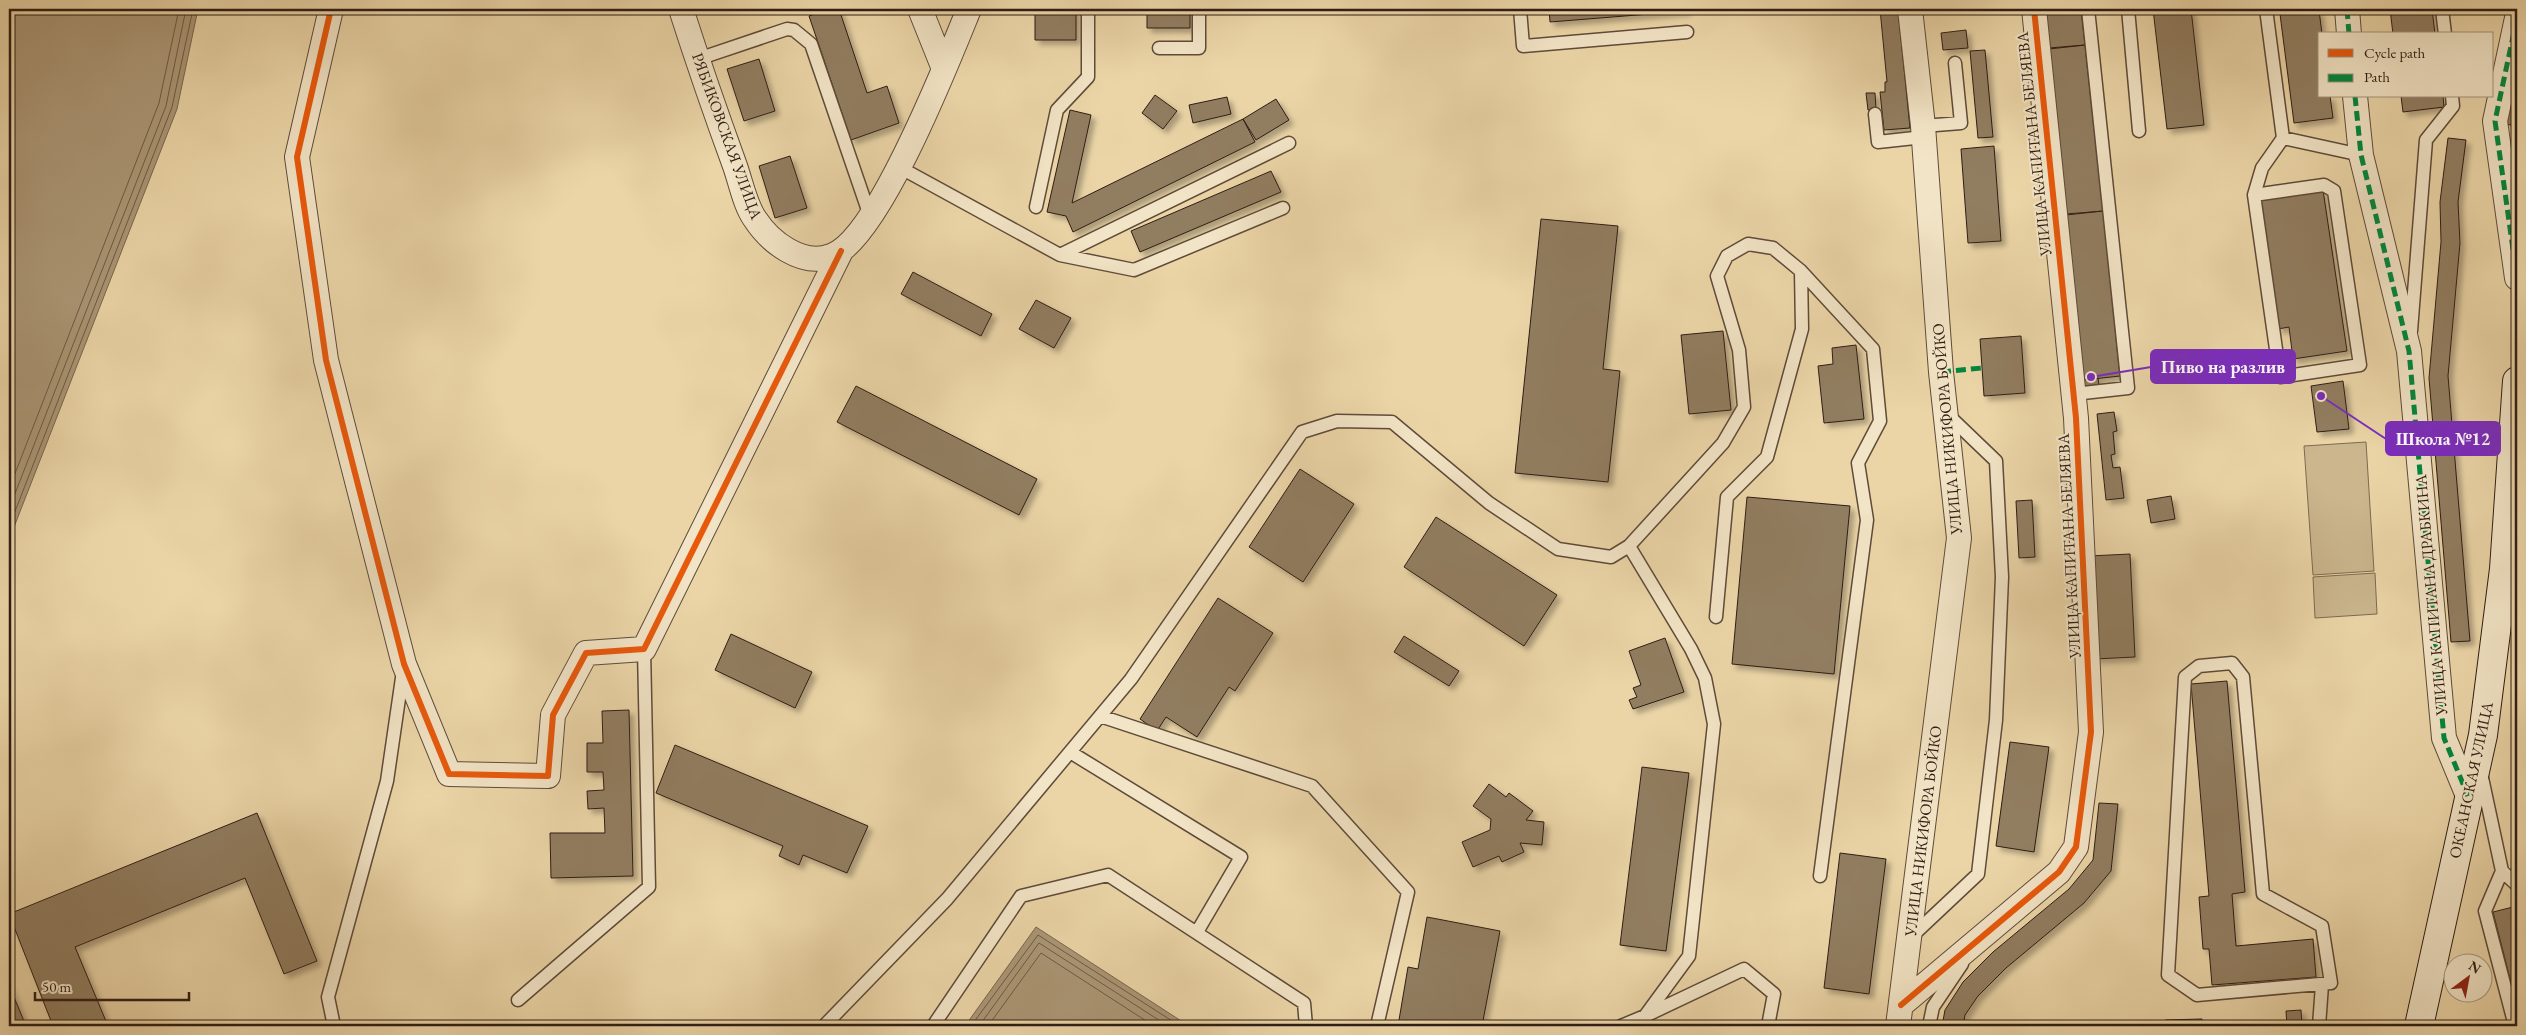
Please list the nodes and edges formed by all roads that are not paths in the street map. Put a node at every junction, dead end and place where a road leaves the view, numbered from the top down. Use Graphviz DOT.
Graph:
graph roads {
  1 [pos="331,9"];
  2 [pos="681,9"];
  3 [pos="920,9"];
  4 [pos="969,9"];
  5 [pos="1088,9"];
  6 [pos="1199,9"];
  7 [pos="1520,9"];
  8 [pos="1910,9"];
  9 [pos="2034,9"];
  10 [pos="2088,9"];
  11 [pos="2128,9"];
  12 [pos="2266,9"];
  13 [pos="2347,9"];
  14 [pos="2442,9"];
  15 [pos="2517,18"];
  16 [pos="1687,32"];
  17 [pos="2349,32"];
  18 [pos="2445,32"];
  19 [pos="1158,48"];
  20 [pos="698,59"];
  21 [pos="1955,63"];
  22 [pos="944,69"];
  23 [pos="2355,98"];
  24 [pos="2452,98"];
  25 [pos="1875,114"];
  26 [pos="2139,131"];
  27 [pos="1924,132"];
  28 [pos="2283,138"];
  29 [pos="1289,143"];
  30 [pos="2361,155"];
  31 [pos="899,166"];
  32 [pos="2254,194"];
  33 [pos="1036,207"];
  34 [pos="1283,208"];
  35 [pos="870,216"];
  36 [pos="841,251"];
  37 [pos="1060,255"];
  38 [pos="1800,271"];
  39 [pos="2517,278"];
  40 [pos="2409,350"];
  41 [pos="2517,381"];
  42 [pos="2074,394"];
  43 [pos="1945,412"];
  44 [pos="1629,546"];
  45 [pos="2510,580"];
  46 [pos="1716,618"];
  47 [pos="644,649"];
  48 [pos="404,664"];
  49 [pos="1100,716"];
  50 [pos="1070,752"];
  51 [pos="2478,758"];
  52 [pos="2468,796"];
  53 [pos="2502,871"];
  54 [pos="1820,876"];
  55 [pos="2517,885"];
  56 [pos="1197,932"];
  57 [pos="1910,938"];
  58 [pos="1979,939"];
  59 [pos="2322,985"];
  60 [pos="518,1000"];
  61 [pos="1900,1015"];
  62 [pos="1645,1016"];
  63 [pos="334,1026"];
  64 [pos="824,1026"];
  65 [pos="933,1026"];
  66 [pos="1306,1026"];
  67 [pos="1377,1026"];
  68 [pos="1621,1026"];
  69 [pos="1768,1026"];
  70 [pos="1929,1026"];
  71 [pos="2319,1026"];
  72 [pos="2419,1026"];
  73 [pos="2515,1026"];
  1 -- 48 [label="street"];
  2 -- 20 [label="street, РЯБИКОВСКАЯ УЛИЦА"];
  3 -- 22 [label="street"];
  4 -- 22 [label="street"];
  5 -- 33 [label="lane"];
  6 -- 19 [label="lane"];
  7 -- 16 [label="lane"];
  8 -- 27 [label="street, УЛИЦА НИКИФОРА БОЙКО"];
  9 -- 42 [label="street, УЛИЦА КАПИТАНА БЕЛЯЕВА"];
  10 -- 42 [label="lane"];
  11 -- 26 [label="lane"];
  12 -- 28 [label="lane"];
  13 -- 17 [label="street"];
  14 -- 18 [label="lane"];
  15 -- 39 [label="street"];
  20 -- 35 [label="lane"];
  20 -- 36 [label="street, РЯБИКОВСКАЯ УЛИЦА"];
  21 -- 27 [label="lane"];
  22 -- 31 [label="street"];
  23 -- 30 [label="street, УЛИЦА КАПИТАНА ДРАБКИНА"];
  24 -- 40 [label="lane"];
  25 -- 27 [label="lane"];
  27 -- 43 [label="street, УЛИЦА НИКИФОРА БОЙКО"];
  28 -- 30 [label="lane"];
  28 -- 32 [label="lane"];
  29 -- 37 [label="lane"];
  30 -- 40 [label="street, УЛИЦА КАПИТАНА ДРАБКИНА"];
  31 -- 35 [label="street"];
  31 -- 37 [label="lane"];
  32 -- 32 [label="lane"];
  34 -- 37 [label="lane"];
  35 -- 36 [label="street"];
  36 -- 47 [label="street"];
  38 -- 44 [label="lane"];
  38 -- 46 [label="lane"];
  38 -- 54 [label="lane"];
  40 -- 52 [label="street, УЛИЦА КАПИТАНА ДРАБКИНА"];
  41 -- 45 [label="main road, ОКЕАНСКАЯ УЛИЦА"];
  42 -- 58 [label="street, УЛИЦА КАПИТАНА БЕЛЯЕВА"];
  43 -- 57 [label="street, УЛИЦА НИКИФОРА БОЙКО"];
  43 -- 57 [label="lane"];
  44 -- 49 [label="lane"];
  44 -- 62 [label="lane"];
  45 -- 51 [label="main road, ОКЕАНСКАЯ УЛИЦА"];
  47 -- 48 [label="street"];
  47 -- 60 [label="lane"];
  48 -- 63 [label="lane"];
  49 -- 50 [label="lane"];
  49 -- 67 [label="lane"];
  50 -- 56 [label="lane"];
  50 -- 64 [label="lane"];
  51 -- 52 [label="main road, ОКЕАНСКАЯ УЛИЦА"];
  51 -- 53 [label="lane"];
  52 -- 72 [label="main road, ОКЕАНСКАЯ УЛИЦА"];
  53 -- 55 [label="lane"];
  53 -- 73 [label="lane"];
  56 -- 65 [label="lane"];
  56 -- 66 [label="lane"];
  57 -- 61 [label="street, УЛИЦА НИКИФОРА БОЙКО"];
  58 -- 61 [label="street, УЛИЦА КАПИТАНА БЕЛЯЕВА"];
  58 -- 70 [label="lane"];
  59 -- 59 [label="lane"];
  59 -- 71 [label="lane"];
  62 -- 68 [label="lane"];
  62 -- 69 [label="lane"];
}
